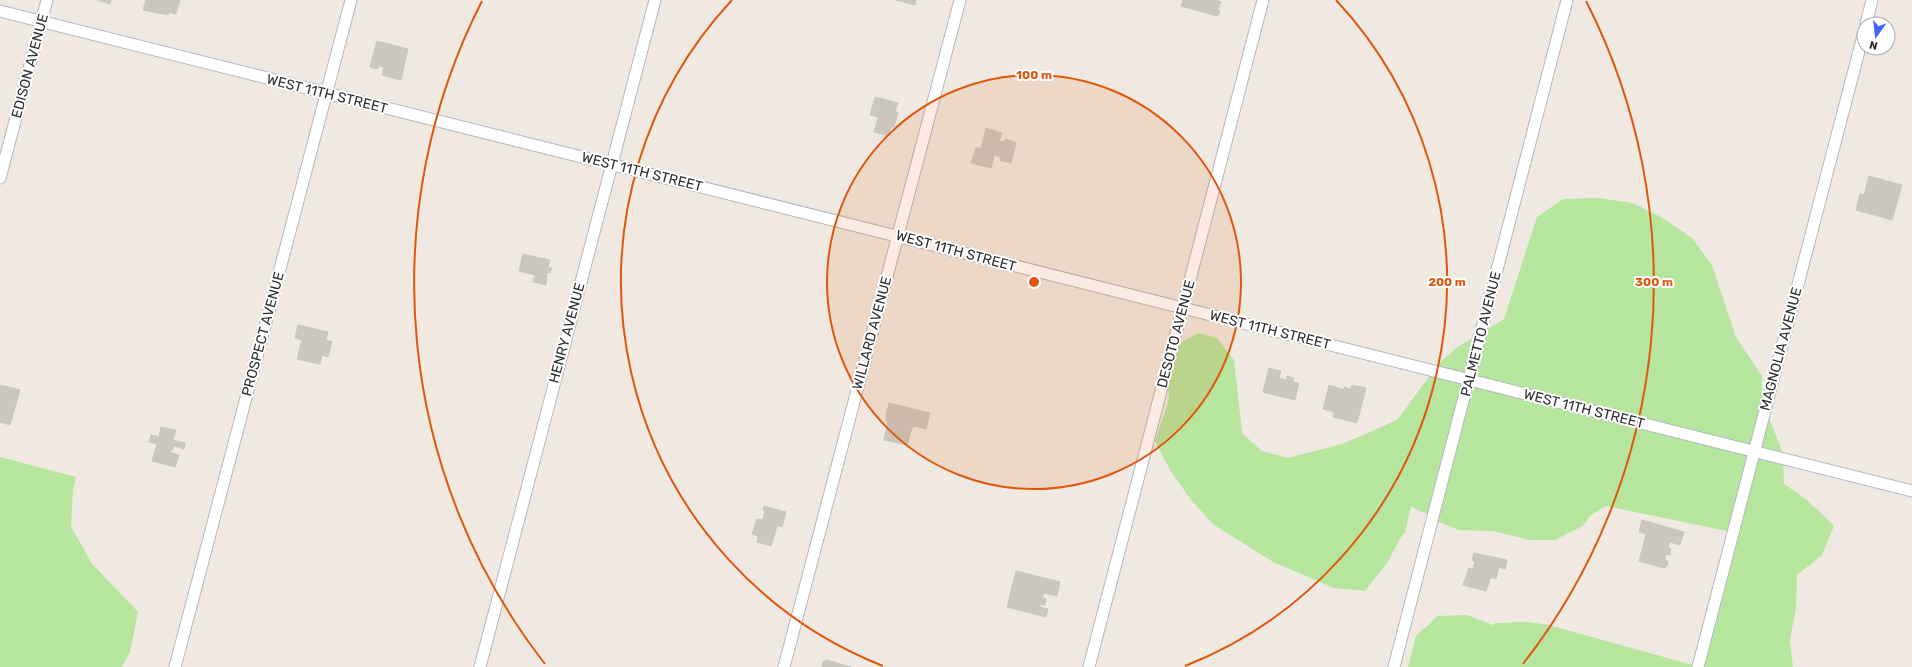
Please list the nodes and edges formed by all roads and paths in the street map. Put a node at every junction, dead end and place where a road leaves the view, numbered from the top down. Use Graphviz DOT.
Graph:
graph roads {
  1 [pos="47,0"];
  2 [pos="351,0"];
  3 [pos="655,0"];
  4 [pos="960,0"];
  5 [pos="1263,0"];
  6 [pos="1567,0"];
  7 [pos="1872,0"];
  8 [pos="0,11"];
  9 [pos="1868,16"];
  10 [pos="42,21"];
  11 [pos="1858,56"];
  12 [pos="325,93"];
  13 [pos="612,164"];
  14 [pos="0,178"];
  15 [pos="898,236"];
  16 [pos="1183,308"];
  17 [pos="1469,380"];
  18 [pos="1754,452"];
  19 [pos="1912,491"];
  20 [pos="175,667"];
  21 [pos="480,667"];
  22 [pos="784,667"];
  23 [pos="1088,667"];
  24 [pos="1394,667"];
  25 [pos="1698,667"];
  1 -- 10 [label="street, EDISON AVENUE"];
  2 -- 12 [label="street, PROSPECT AVENUE"];
  3 -- 13 [label="street, HENRY AVENUE"];
  4 -- 15 [label="street, WILLARD AVENUE"];
  5 -- 16 [label="street, DESOTO AVENUE"];
  6 -- 17 [label="street, PALMETTO AVENUE"];
  7 -- 9 [label="street"];
  8 -- 10 [label="street, WEST 11TH STREET"];
  10 -- 12 [label="street, WEST 11TH STREET"];
  10 -- 14 [label="street, EDISON AVENUE"];
  11 -- 18 [label="street, MAGNOLIA AVENUE"];
  12 -- 13 [label="street, WEST 11TH STREET"];
  12 -- 20 [label="street, PROSPECT AVENUE"];
  13 -- 15 [label="street, WEST 11TH STREET"];
  13 -- 21 [label="street, HENRY AVENUE"];
  15 -- 16 [label="street, WEST 11TH STREET"];
  15 -- 22 [label="street, WILLARD AVENUE"];
  16 -- 17 [label="street, WEST 11TH STREET"];
  16 -- 23 [label="street, DESOTO AVENUE"];
  17 -- 18 [label="street, WEST 11TH STREET"];
  17 -- 24 [label="street, PALMETTO AVENUE"];
  18 -- 19 [label="street, WEST 11TH STREET"];
  18 -- 25 [label="street, MAGNOLIA AVENUE"];
}
